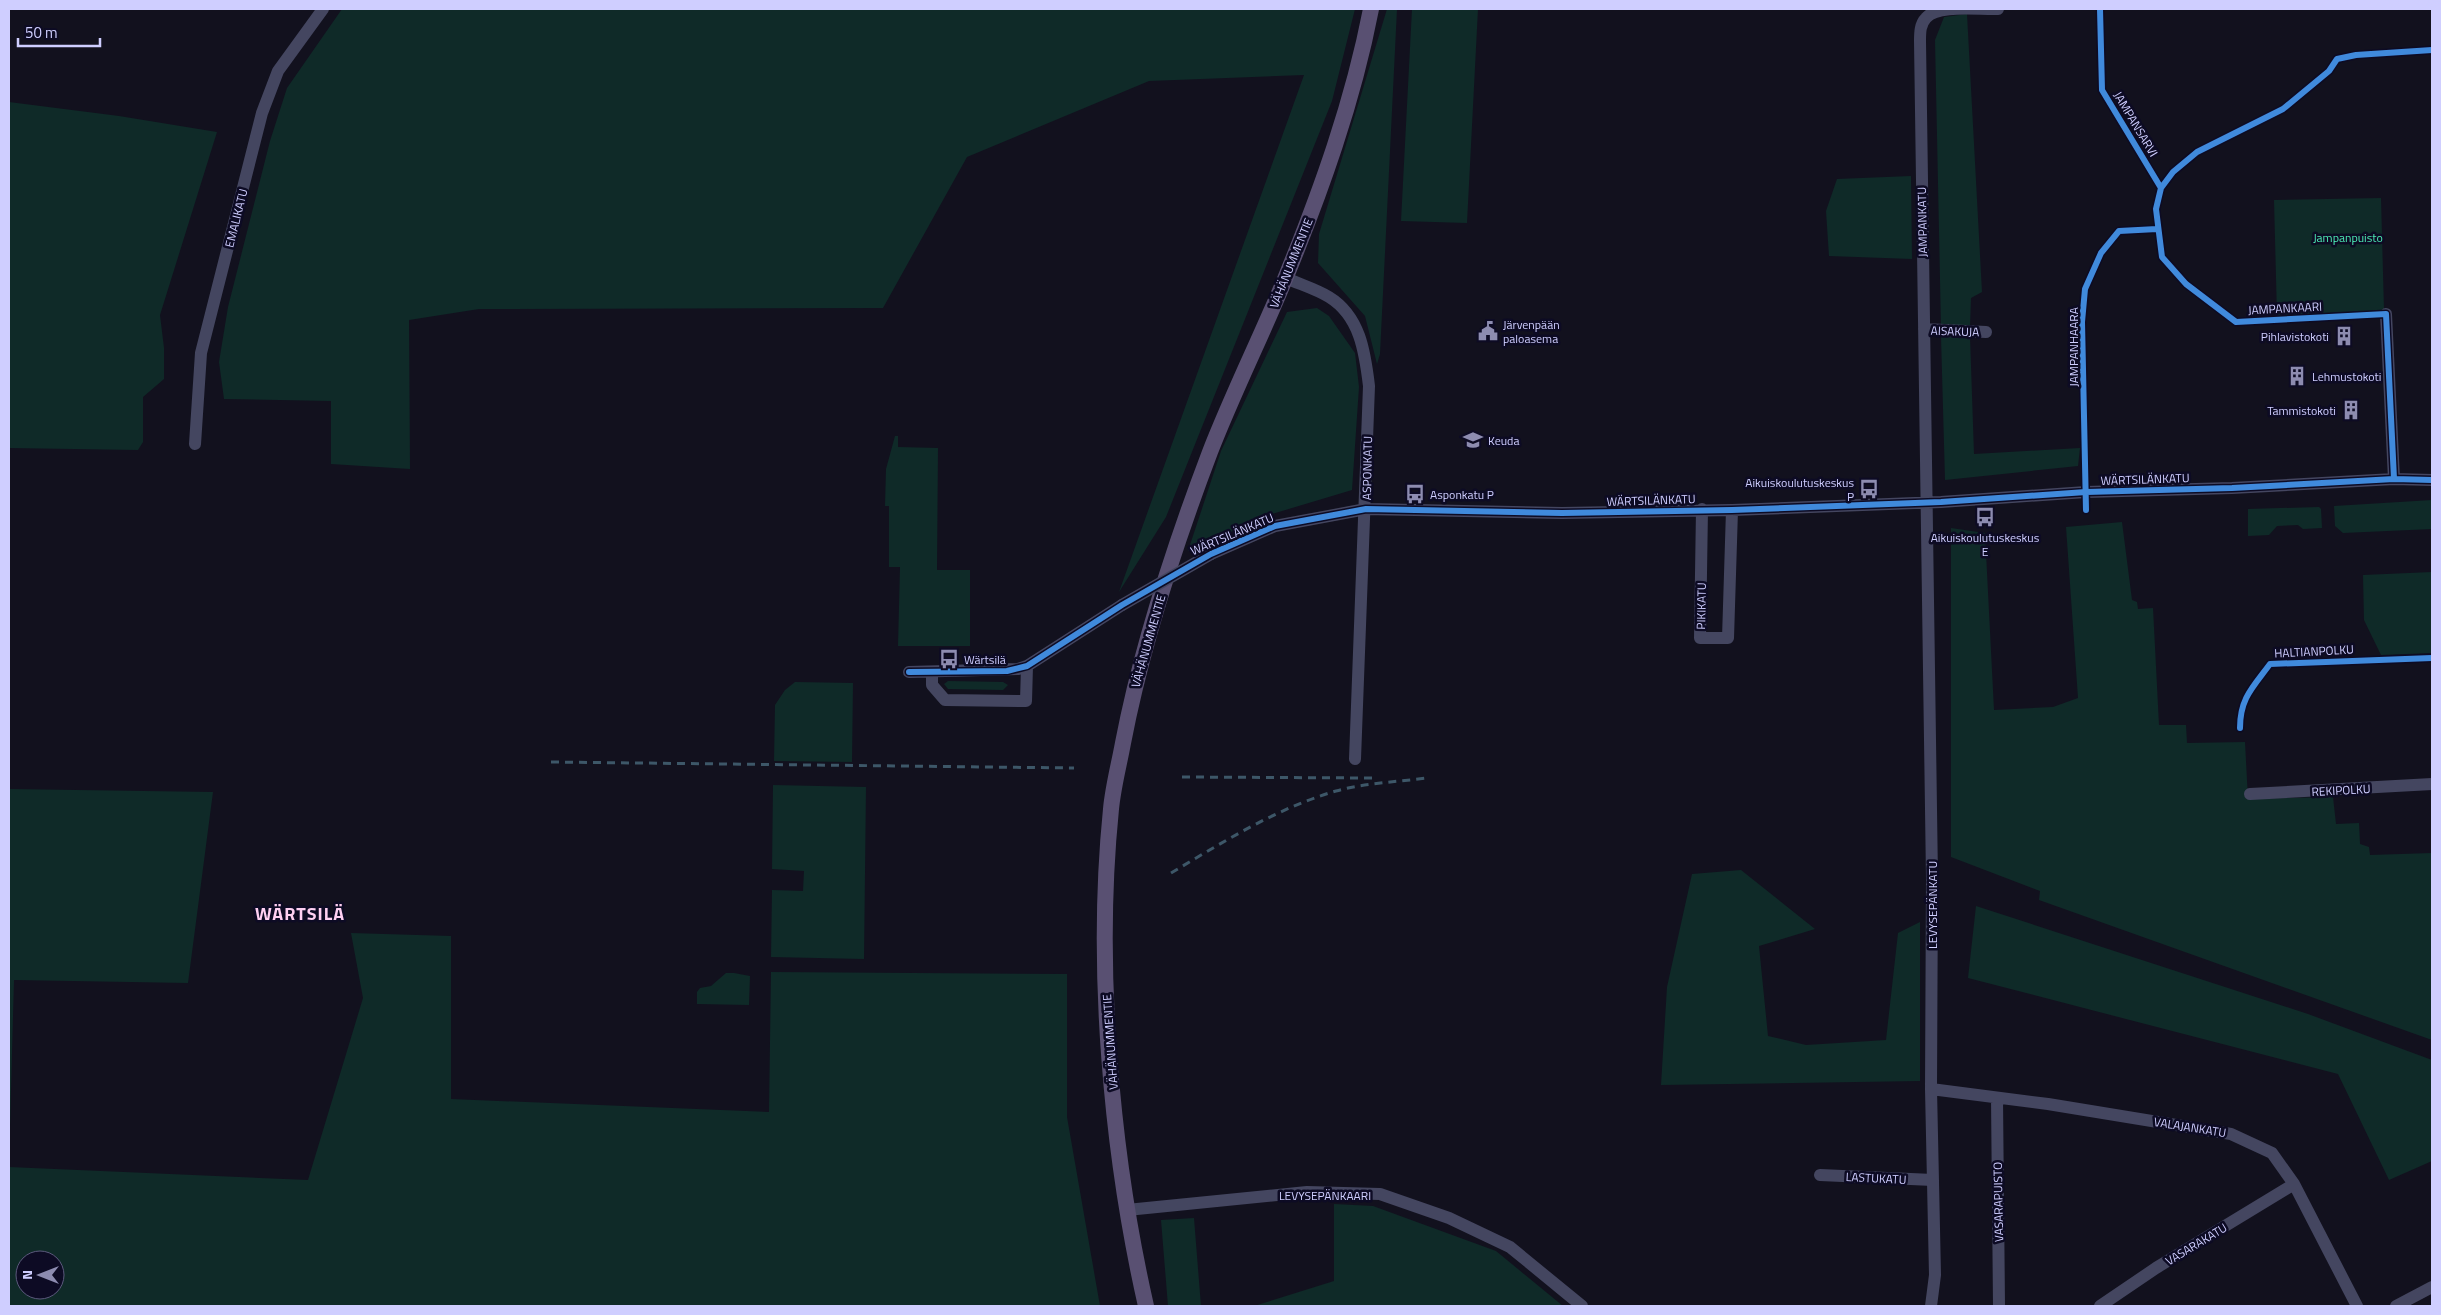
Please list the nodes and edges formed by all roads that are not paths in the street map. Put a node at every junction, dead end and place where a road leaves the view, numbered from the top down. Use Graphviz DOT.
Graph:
graph roads {
  1 [pos="323,9"];
  2 [pos="1372,9"];
  3 [pos="1998,9"];
  4 [pos="1286,278"];
  5 [pos="2386,314"];
  6 [pos="1924,329"];
  7 [pos="1986,332"];
  8 [pos="195,444"];
  9 [pos="2394,479"];
  10 [pos="2432,480"];
  11 [pos="1927,503"];
  12 [pos="1366,508"];
  13 [pos="1702,510"];
  14 [pos="1732,510"];
  15 [pos="1027,666"];
  16 [pos="909,672"];
  17 [pos="932,672"];
  18 [pos="1355,758"];
  19 [pos="2432,784"];
  20 [pos="2250,794"];
  21 [pos="1931,1089"];
  22 [pos="1997,1098"];
  23 [pos="1820,1175"];
  24 [pos="1933,1180"];
  25 [pos="2294,1184"];
  26 [pos="1128,1210"];
  27 [pos="2432,1287"];
  28 [pos="1146,1306"];
  29 [pos="1582,1306"];
  30 [pos="1931,1306"];
  31 [pos="1999,1306"];
  32 [pos="2100,1306"];
  33 [pos="2357,1306"];
  34 [pos="2396,1306"];
  1 -- 8 [label="street, EMALIKATU"];
  2 -- 4 [label="main road, VÄHÄNUMMENTIE"];
  3 -- 6 [label="street, JAMPANKATU"];
  4 -- 12 [label="street, ASPONKATU"];
  4 -- 26 [label="main road, VÄHÄNUMMENTIE"];
  5 -- 9 [label="street"];
  6 -- 7 [label="street, AISAKUJA"];
  6 -- 11 [label="street, JAMPANKATU"];
  9 -- 10 [label="street, WÄRTSILÄNKATU"];
  9 -- 11 [label="street, WÄRTSILÄNKATU"];
  11 -- 14 [label="street, WÄRTSILÄNKATU"];
  11 -- 21 [label="street, LEVYSEPÄNKATU"];
  12 -- 13 [label="street, WÄRTSILÄNKATU"];
  12 -- 15 [label="street, WÄRTSILÄNKATU, bridge"];
  12 -- 18 [label="street, ASPONKATU"];
  13 -- 14 [label="street, WÄRTSILÄNKATU"];
  13 -- 14 [label="street, PIKIKATU"];
  15 -- 17 [label="street, WÄRTSILÄNKATU"];
  15 -- 17 [label="street"];
  16 -- 17 [label="street, WÄRTSILÄNKATU"];
  19 -- 20 [label="street, REKIPOLKU"];
  21 -- 22 [label="street, VALAJANKATU"];
  21 -- 24 [label="street, LEVYSEPÄNKATU"];
  22 -- 25 [label="street, VALAJANKATU"];
  22 -- 31 [label="street, VASARAPUISTO"];
  23 -- 24 [label="street, LASTUKATU"];
  24 -- 30 [label="street, LEVYSEPÄNKATU"];
  25 -- 32 [label="street, VASARAKATU"];
  25 -- 33 [label="street, VALAJANKATU"];
  26 -- 28 [label="main road, VÄHÄNUMMENTIE"];
  26 -- 29 [label="street, LEVYSEPÄNKAARI"];
  27 -- 34 [label="street"];
}
